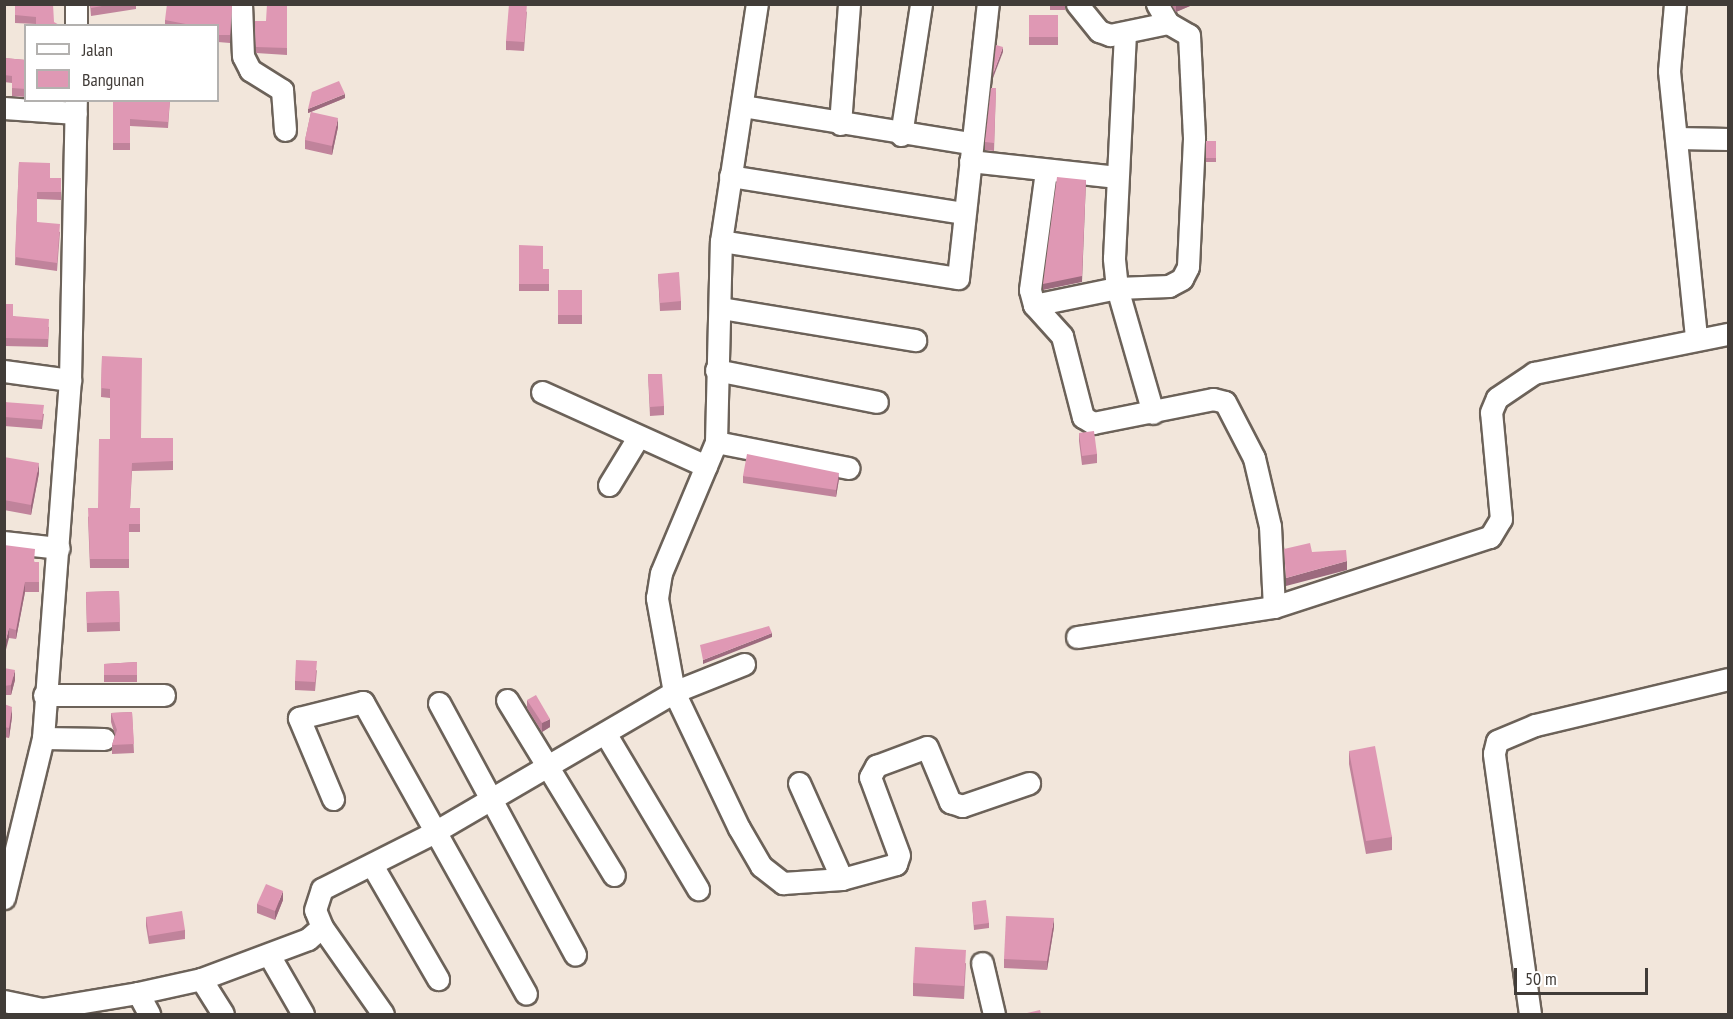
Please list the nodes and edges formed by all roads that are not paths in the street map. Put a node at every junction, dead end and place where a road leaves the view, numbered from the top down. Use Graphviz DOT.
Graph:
graph roads {
  1 [pos="76,4"];
  2 [pos="241,4"];
  3 [pos="757,4"];
  4 [pos="849,4"];
  5 [pos="921,4"];
  6 [pos="988,4"];
  7 [pos="1077,4"];
  8 [pos="1156,4"];
  9 [pos="1675,4"];
  10 [pos="1168,23"];
  11 [pos="76,24"];
  12 [pos="1125,35"];
  13 [pos="743,106"];
  14 [pos="76,107"];
  15 [pos="4,108"];
  16 [pos="840,124"];
  17 [pos="285,130"];
  18 [pos="901,135"];
  19 [pos="1676,138"];
  20 [pos="1728,139"];
  21 [pos="969,152"];
  22 [pos="1046,171"];
  23 [pos="730,176"];
  24 [pos="1117,177"];
  25 [pos="964,213"];
  26 [pos="722,241"];
  27 [pos="1117,288"];
  28 [pos="1034,304"];
  29 [pos="721,308"];
  30 [pos="1728,334"];
  31 [pos="1696,338"];
  32 [pos="915,340"];
  33 [pos="716,370"];
  34 [pos="4,371"];
  35 [pos="70,380"];
  36 [pos="542,392"];
  37 [pos="877,402"];
  38 [pos="1153,413"];
  39 [pos="637,439"];
  40 [pos="716,442"];
  41 [pos="706,466"];
  42 [pos="848,468"];
  43 [pos="609,485"];
  44 [pos="4,542"];
  45 [pos="59,548"];
  46 [pos="1274,608"];
  47 [pos="1077,637"];
  48 [pos="744,664"];
  49 [pos="1728,679"];
  50 [pos="674,693"];
  51 [pos="44,695"];
  52 [pos="164,695"];
  53 [pos="507,700"];
  54 [pos="440,703"];
  55 [pos="605,733"];
  56 [pos="43,738"];
  57 [pos="104,739"];
  58 [pos="550,763"];
  59 [pos="799,783"];
  60 [pos="1029,783"];
  61 [pos="333,799"];
  62 [pos="490,800"];
  63 [pos="433,833"];
  64 [pos="372,865"];
  65 [pos="614,875"];
  66 [pos="842,879"];
  67 [pos="698,889"];
  68 [pos="4,898"];
  69 [pos="322,927"];
  70 [pos="269,955"];
  71 [pos="575,955"];
  72 [pos="982,963"];
  73 [pos="438,978"];
  74 [pos="201,979"];
  75 [pos="138,993"];
  76 [pos="526,994"];
  77 [pos="4,1001"];
  78 [pos="149,1014"];
  79 [pos="224,1014"];
  80 [pos="303,1014"];
  81 [pos="383,1014"];
  82 [pos="994,1014"];
  83 [pos="1530,1014"];
  1 -- 11 [label="street"];
  2 -- 17 [label="street"];
  3 -- 13 [label="street"];
  4 -- 16 [label="street"];
  5 -- 18 [label="street"];
  6 -- 21 [label="street"];
  7 -- 12 [label="street"];
  8 -- 10 [label="street"];
  9 -- 19 [label="street"];
  10 -- 12 [label="street"];
  10 -- 27 [label="street"];
  12 -- 24 [label="street"];
  13 -- 16 [label="street"];
  13 -- 23 [label="street"];
  14 -- 15 [label="street"];
  14 -- 35 [label="street"];
  16 -- 18 [label="street"];
  18 -- 21 [label="street"];
  19 -- 20 [label="street"];
  19 -- 31 [label="street"];
  21 -- 22 [label="street"];
  21 -- 25 [label="street"];
  22 -- 24 [label="street"];
  22 -- 28 [label="street"];
  23 -- 25 [label="street"];
  23 -- 26 [label="street"];
  24 -- 27 [label="street"];
  25 -- 26 [label="street"];
  26 -- 29 [label="street"];
  27 -- 28 [label="street"];
  27 -- 38 [label="street"];
  28 -- 38 [label="street"];
  29 -- 32 [label="street"];
  29 -- 33 [label="street"];
  30 -- 31 [label="street"];
  31 -- 46 [label="street"];
  33 -- 37 [label="street"];
  33 -- 40 [label="street"];
  34 -- 35 [label="street"];
  35 -- 45 [label="street"];
  36 -- 39 [label="street"];
  38 -- 46 [label="street"];
  39 -- 41 [label="street"];
  39 -- 43 [label="street"];
  40 -- 41 [label="street"];
  40 -- 42 [label="street"];
  41 -- 50 [label="street"];
  44 -- 45 [label="street"];
  45 -- 51 [label="street"];
  46 -- 47 [label="street"];
  48 -- 50 [label="street"];
  49 -- 83 [label="street"];
  50 -- 55 [label="street"];
  50 -- 66 [label="street"];
  51 -- 52 [label="street"];
  51 -- 56 [label="street"];
  53 -- 58 [label="street"];
  54 -- 62 [label="street"];
  55 -- 58 [label="street"];
  55 -- 67 [label="street"];
  56 -- 57 [label="street"];
  56 -- 68 [label="street"];
  58 -- 62 [label="street"];
  58 -- 65 [label="street"];
  59 -- 66 [label="street"];
  60 -- 66 [label="street"];
  61 -- 63 [label="street"];
  62 -- 63 [label="street"];
  62 -- 71 [label="street"];
  63 -- 64 [label="street"];
  63 -- 76 [label="street"];
  64 -- 69 [label="street"];
  64 -- 73 [label="street"];
  69 -- 70 [label="street"];
  69 -- 81 [label="street"];
  70 -- 74 [label="street"];
  70 -- 80 [label="street"];
  72 -- 82 [label="street"];
  74 -- 75 [label="street"];
  74 -- 79 [label="street"];
  75 -- 77 [label="street"];
  75 -- 78 [label="street"];
}
